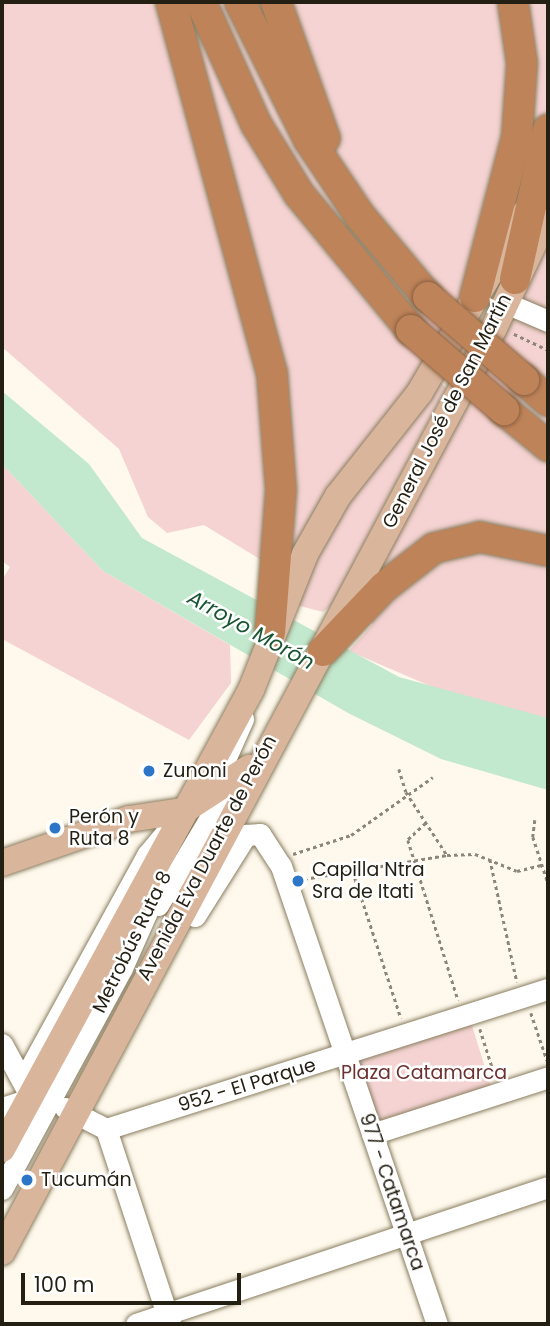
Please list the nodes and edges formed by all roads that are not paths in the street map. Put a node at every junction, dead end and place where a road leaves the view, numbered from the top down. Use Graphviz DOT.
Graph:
graph roads {
  1 [pos="171,2"];
  2 [pos="201,2"];
  3 [pos="240,2"];
  4 [pos="276,2"];
  5 [pos="513,2"];
  6 [pos="548,130"];
  7 [pos="338,183"];
  8 [pos="545,194"];
  9 [pos="510,291"];
  10 [pos="475,297"];
  11 [pos="548,321"];
  12 [pos="548,401"];
  13 [pos="548,446"];
  14 [pos="548,551"];
  15 [pos="285,577"];
  16 [pos="350,612"];
  17 [pos="270,633"];
  18 [pos="323,651"];
  19 [pos="260,757"];
  20 [pos="201,812"];
  21 [pos="253,830"];
  22 [pos="2,863"];
  23 [pos="146,955"];
  24 [pos="548,989"];
  25 [pos="2,1044"];
  26 [pos="345,1055"];
  27 [pos="548,1077"];
  28 [pos="47,1100"];
  29 [pos="2,1108"];
  30 [pos="106,1129"];
  31 [pos="372,1135"];
  32 [pos="2,1149"];
  33 [pos="548,1187"];
  34 [pos="2,1189"];
  35 [pos="2,1208"];
  36 [pos="407,1236"];
  37 [pos="2,1252"];
  38 [pos="168,1319"];
  39 [pos="136,1324"];
  40 [pos="438,1324"];
  1 -- 15 [label="highway"];
  2 -- 13 [label="highway, bridge"];
  3 -- 7 [label="highway"];
  4 -- 7 [label="highway"];
  5 -- 10 [label="highway"];
  6 -- 8 [label="highway"];
  7 -- 12 [label="highway, bridge"];
  8 -- 9 [label="highway"];
  8 -- 10 [label="main road, General José de San Martín"];
  9 -- 11 [label="street"];
  9 -- 16 [label="main road, General José de San Martín"];
  10 -- 15 [label="main road, General José de San Martín"];
  14 -- 16 [label="highway"];
  15 -- 17 [label="highway"];
  16 -- 18 [label="highway"];
  17 -- 20 [label="main road, Avenida Eva Duarte de Perón"];
  18 -- 19 [label="main road, Avenida Eva Duarte de Perón"];
  19 -- 20 [label="main road"];
  19 -- 23 [label="main road, Avenida Eva Duarte de Perón"];
  20 -- 22 [label="main road"];
  20 -- 23 [label="street, Metrobús Ruta 8"];
  20 -- 23 [label="main road"];
  20 -- 28 [label="main road, Avenida Eva Duarte de Perón"];
  21 -- 26 [label="street, 977 - Catamarca"];
  21 -- 28 [label="street, Avenida Eva Duarte de Perón"];
  23 -- 28 [label="main road, Avenida Eva Duarte de Perón"];
  24 -- 26 [label="street, 952 - El Parque"];
  25 -- 28 [label="street"];
  26 -- 30 [label="street, 952 - El Parque"];
  26 -- 31 [label="street, 977 - Catamarca"];
  27 -- 31 [label="street"];
  28 -- 29 [label="street"];
  28 -- 30 [label="street"];
  28 -- 32 [label="main road, Avenida Eva Duarte de Perón"];
  28 -- 34 [label="street"];
  28 -- 35 [label="street"];
  28 -- 37 [label="main road, Avenida Eva Duarte de Perón"];
  30 -- 38 [label="street"];
  31 -- 36 [label="street, 977 - Catamarca"];
  33 -- 36 [label="street"];
  36 -- 38 [label="street"];
  36 -- 40 [label="street, 977 - Catamarca"];
  38 -- 39 [label="street"];
}
